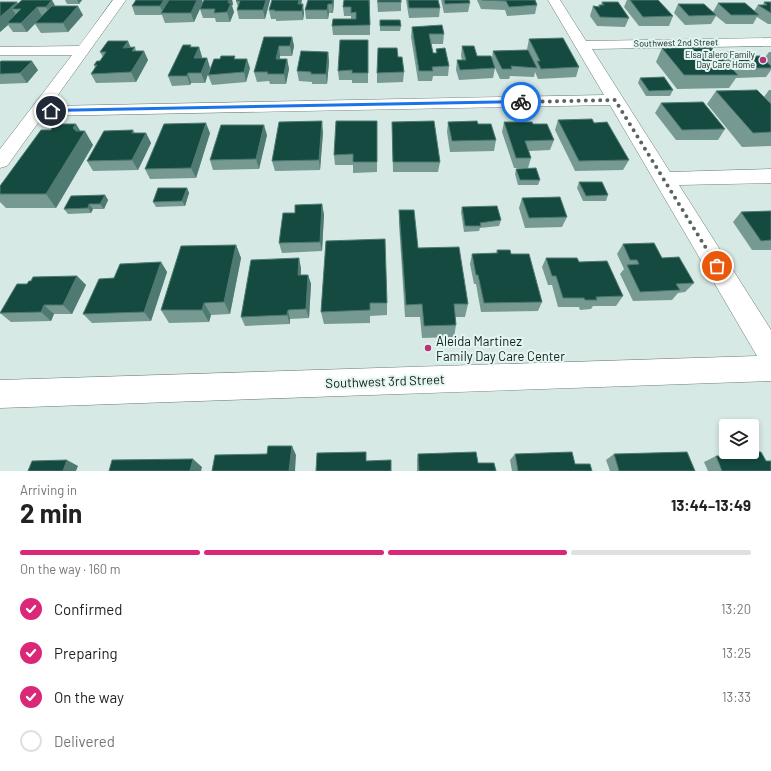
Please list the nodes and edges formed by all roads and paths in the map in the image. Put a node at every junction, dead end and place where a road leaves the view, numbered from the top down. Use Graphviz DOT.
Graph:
graph roads {
  1 [pos="120,0"];
  2 [pos="554,0"];
  3 [pos="771,42"];
  4 [pos="582,45"];
  5 [pos="84,50"];
  6 [pos="0,52"];
  7 [pos="615,100"];
  8 [pos="38,111"];
  9 [pos="0,162"];
  10 [pos="771,176"];
  11 [pos="664,179"];
  12 [pos="771,354"];
  13 [pos="771,368"];
  14 [pos="0,394"];
  1 -- 5 [label="street"];
  2 -- 4 [label="street"];
  3 -- 4 [label="street, Southwest 2nd Street"];
  4 -- 7 [label="street"];
  5 -- 6 [label="street"];
  5 -- 8 [label="street"];
  7 -- 8 [label="street"];
  7 -- 11 [label="street"];
  8 -- 9 [label="street"];
  10 -- 11 [label="street"];
  11 -- 12 [label="street"];
  13 -- 14 [label="street, Southwest 3rd Street"];
}
